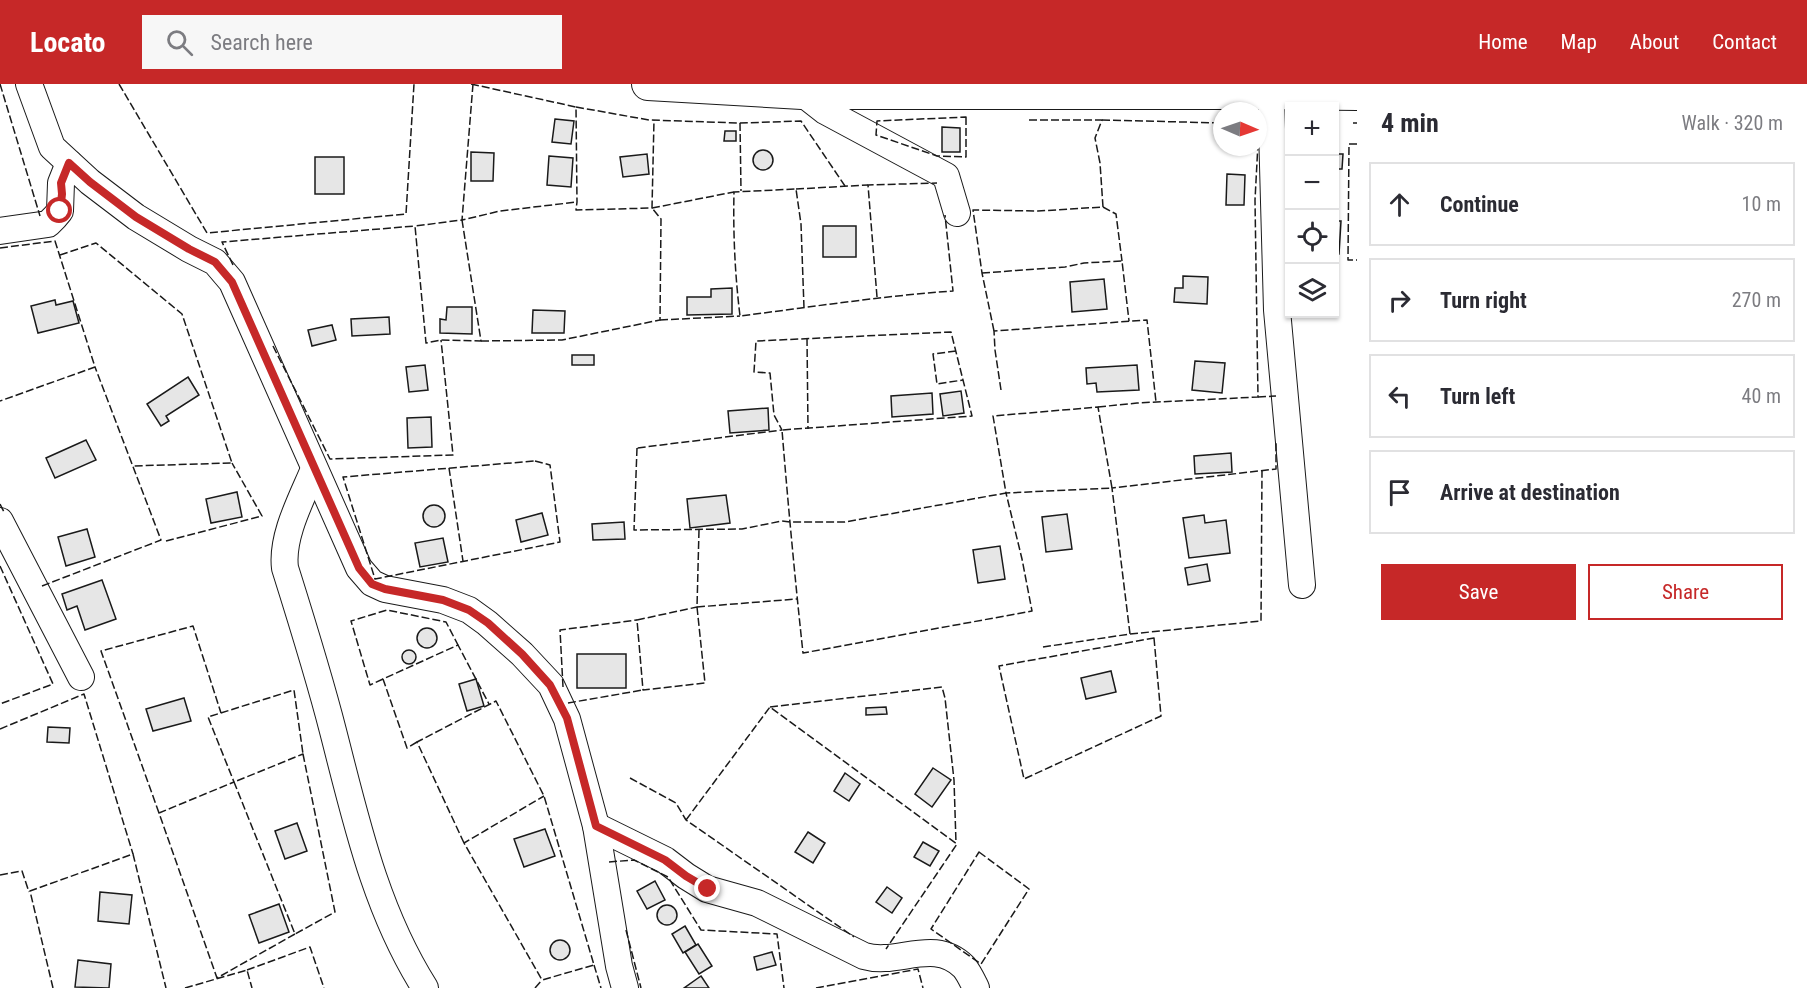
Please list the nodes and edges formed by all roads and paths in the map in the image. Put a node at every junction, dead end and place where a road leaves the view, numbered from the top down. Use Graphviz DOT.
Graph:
graph roads {
  1 [pos="29,84"];
  2 [pos="648,84"];
  3 [pos="881,89"];
  4 [pos="1253,90"];
  5 [pos="802,93"];
  6 [pos="1357,94"];
  7 [pos="69,163"];
  8 [pos="957,213"];
  9 [pos="0,231"];
  10 [pos="314,469"];
  11 [pos="0,521"];
  12 [pos="1302,585"];
  13 [pos="81,677"];
  14 [pos="596,826"];
  15 [pos="425,988"];
  16 [pos="625,988"];
  17 [pos="976,988"];
  1 -- 7 [label="street"];
  2 -- 5 [label="main road"];
  3 -- 4 [label="main road"];
  3 -- 5 [label="main road"];
  4 -- 6 [label="main road"];
  4 -- 12 [label="street"];
  5 -- 8 [label="street"];
  7 -- 9 [label="street"];
  7 -- 10 [label="street"];
  10 -- 14 [label="street"];
  10 -- 15 [label="street"];
  11 -- 13 [label="street"];
  14 -- 16 [label="street"];
  14 -- 17 [label="street"];
}
